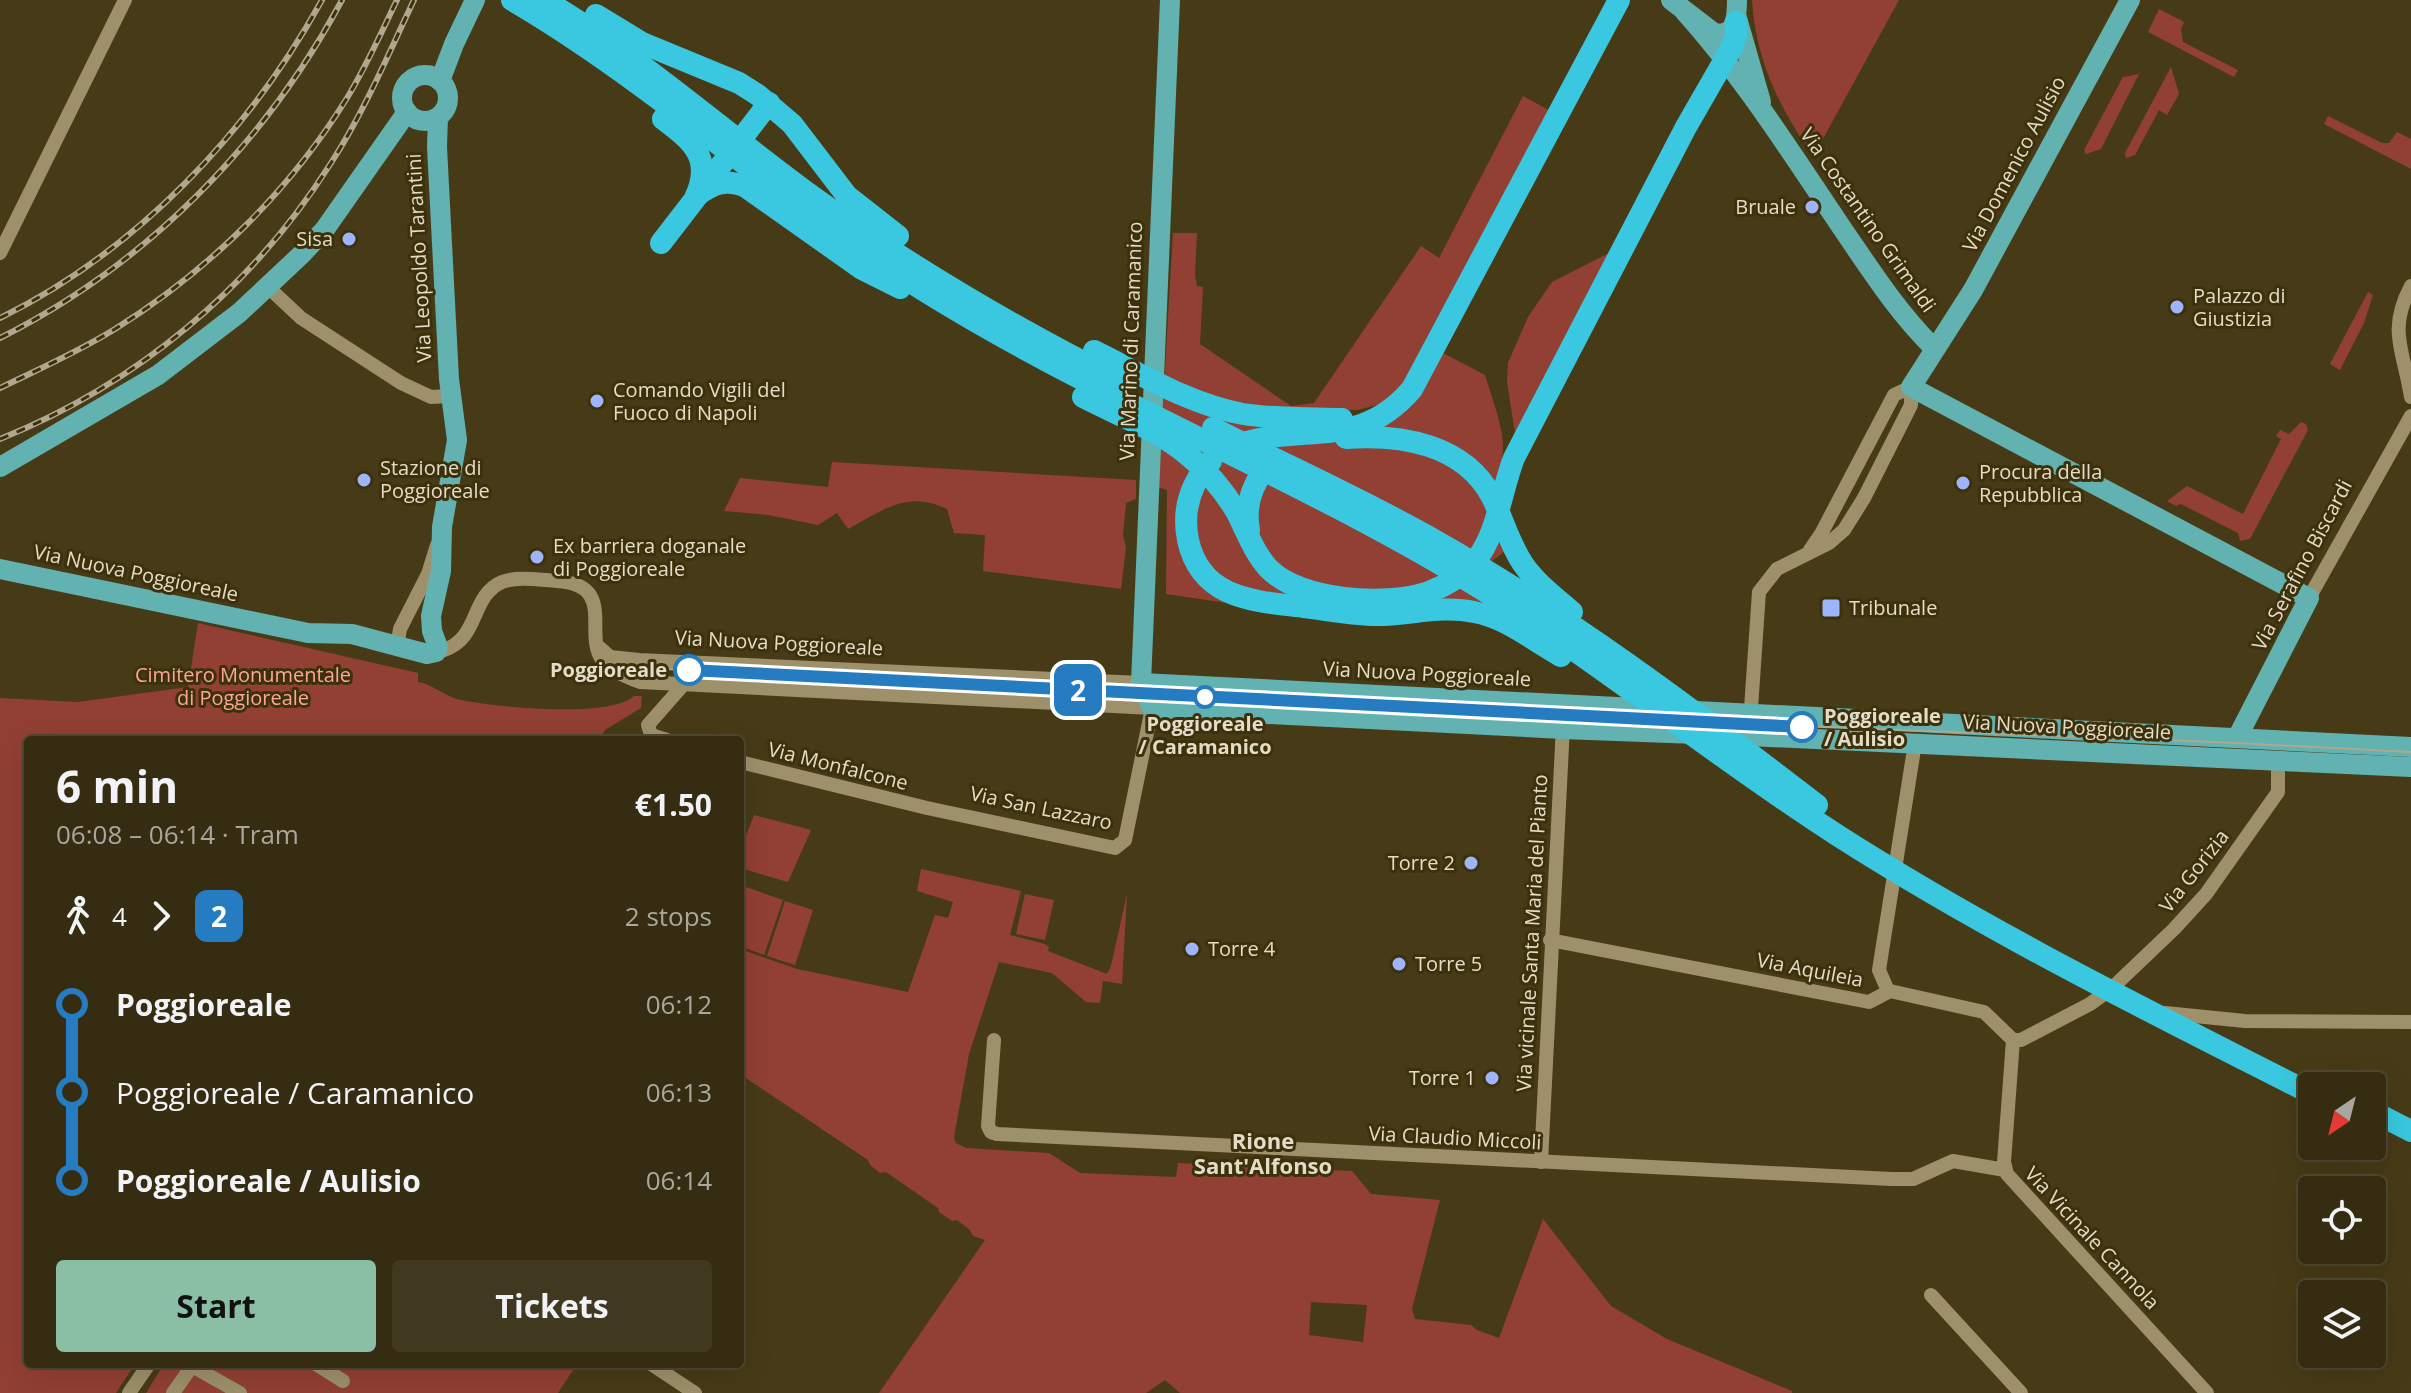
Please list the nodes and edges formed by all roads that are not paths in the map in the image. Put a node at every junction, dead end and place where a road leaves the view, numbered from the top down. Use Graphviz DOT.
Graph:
graph roads {
  1 [pos="125,0"];
  2 [pos="462,0"];
  3 [pos="475,0"];
  4 [pos="491,0"];
  5 [pos="512,0"];
  6 [pos="544,0"];
  7 [pos="572,0"];
  8 [pos="1170,0"];
  9 [pos="1619,0"];
  10 [pos="2130,0"];
  11 [pos="1678,6"];
  12 [pos="1736,12"];
  13 [pos="1724,60"];
  14 [pos="434,78"];
  15 [pos="769,103"];
  16 [pos="407,112"];
  17 [pos="438,117"];
  18 [pos="1767,117"];
  19 [pos="396,130"];
  20 [pos="437,147"];
  21 [pos="696,196"];
  22 [pos="661,243"];
  23 [pos="0,253"];
  24 [pos="2411,286"];
  25 [pos="268,287"];
  26 [pos="977,313"];
  27 [pos="2399,334"];
  28 [pos="1934,348"];
  29 [pos="2411,349"];
  30 [pos="2408,374"];
  31 [pos="1911,387"];
  32 [pos="2411,395"];
  33 [pos="451,396"];
  34 [pos="1396,405"];
  35 [pos="2411,416"];
  36 [pos="2411,429"];
  37 [pos="2396,441"];
  38 [pos="0,467"];
  39 [pos="442,527"];
  40 [pos="1253,543"];
  41 [pos="1810,550"];
  42 [pos="0,569"];
  43 [pos="2309,598"];
  44 [pos="597,636"];
  45 [pos="398,641"];
  46 [pos="440,645"];
  47 [pos="649,661"];
  48 [pos="649,682"];
  49 [pos="1141,683"];
  50 [pos="684,684"];
  51 [pos="1638,684"];
  52 [pos="1564,706"];
  53 [pos="1152,708"];
  54 [pos="1750,713"];
  55 [pos="1563,729"];
  56 [pos="654,736"];
  57 [pos="1749,736"];
  58 [pos="1915,743"];
  59 [pos="2411,747"];
  60 [pos="2238,748"];
  61 [pos="2278,761"];
  62 [pos="744,763"];
  63 [pos="2411,767"];
  64 [pos="927,808"];
  65 [pos="1550,940"];
  66 [pos="2111,989"];
  67 [pos="1888,991"];
  68 [pos="2411,1022"];
  69 [pos="994,1040"];
  70 [pos="2013,1040"];
  71 [pos="2298,1072"];
  72 [pos="2298,1087"];
  73 [pos="2386,1118"];
  74 [pos="2411,1131"];
  75 [pos="2386,1132"];
  76 [pos="2411,1144"];
  77 [pos="1541,1162"];
  78 [pos="2005,1170"];
  79 [pos="1931,1295"];
  80 [pos="146,1368"];
  81 [pos="191,1368"];
  82 [pos="198,1368"];
  83 [pos="322,1368"];
  84 [pos="657,1368"];
  85 [pos="343,1381"];
  86 [pos="129,1393"];
  87 [pos="173,1393"];
  88 [pos="240,1393"];
  89 [pos="695,1393"];
  90 [pos="2021,1393"];
  91 [pos="2207,1393"];
  1 -- 23 [label="street"];
  2 -- 14 [label="main road"];
  3 -- 14 [label="main road"];
  4 -- 21 [label="highway"];
  5 -- 26 [label="highway"];
  6 -- 26 [label="highway"];
  7 -- 15 [label="highway"];
  8 -- 49 [label="main road, Via Marino di Caramanico"];
  9 -- 34 [label="highway"];
  10 -- 28 [label="main road, Via Domenico Aulisio"];
  11 -- 12 [label="main road"];
  11 -- 13 [label="main road, Via Costantino Grimaldi"];
  12 -- 13 [label="highway"];
  12 -- 18 [label="main road, Via Costantino Grimaldi"];
  13 -- 18 [label="main road, Via Costantino Grimaldi"];
  13 -- 40 [label="highway"];
  14 -- 16 [label="main road"];
  14 -- 17 [label="main road, Via Leopoldo Tarantini"];
  15 -- 21 [label="highway"];
  15 -- 26 [label="highway"];
  16 -- 17 [label="main road"];
  16 -- 19 [label="main road"];
  17 -- 20 [label="main road, Via Leopoldo Tarantini"];
  18 -- 28 [label="main road, Via Costantino Grimaldi"];
  19 -- 20 [label="main road"];
  19 -- 25 [label="main road"];
  20 -- 33 [label="main road, Via Leopoldo Tarantini"];
  21 -- 22 [label="highway"];
  21 -- 26 [label="highway"];
  24 -- 27 [label="street"];
  25 -- 33 [label="street"];
  25 -- 38 [label="main road"];
  26 -- 34 [label="highway"];
  26 -- 40 [label="highway"];
  26 -- 51 [label="highway"];
  27 -- 29 [label="street"];
  27 -- 30 [label="street"];
  28 -- 31 [label="main road, Via Domenico Aulisio"];
  30 -- 32 [label="street"];
  31 -- 41 [label="street"];
  31 -- 41 [label="street"];
  31 -- 43 [label="main road"];
  33 -- 39 [label="main road, Via Leopoldo Tarantini"];
  34 -- 51 [label="highway"];
  35 -- 37 [label="street, Via Serafino Biscardi"];
  36 -- 37 [label="street"];
  37 -- 43 [label="street, Via Serafino Biscardi"];
  39 -- 45 [label="street"];
  39 -- 46 [label="main road, Via Leopoldo Tarantini"];
  40 -- 51 [label="highway"];
  41 -- 54 [label="street"];
  42 -- 46 [label="main road, Via Nuova Poggioreale"];
  43 -- 60 [label="main road, Via Serafino Biscardi"];
  44 -- 46 [label="street, Via Nuova Poggioreale"];
  44 -- 47 [label="street, Via Nuova Poggioreale"];
  44 -- 48 [label="street, Via Nuova Poggioreale"];
  47 -- 48 [label="street"];
  47 -- 49 [label="street, Via Nuova Poggioreale"];
  48 -- 50 [label="street, Via Nuova Poggioreale"];
  49 -- 52 [label="main road, Via Nuova Poggioreale"];
  49 -- 53 [label="main road"];
  50 -- 53 [label="street, Via Nuova Poggioreale"];
  50 -- 56 [label="street"];
  51 -- 71 [label="highway"];
  51 -- 72 [label="highway"];
  52 -- 54 [label="main road, Via Nuova Poggioreale"];
  52 -- 55 [label="street, Via vicinale Santa Maria del Pianto"];
  53 -- 55 [label="main road, Via Nuova Poggioreale"];
  53 -- 64 [label="street, Via San Lazzaro"];
  54 -- 57 [label="street"];
  54 -- 60 [label="main road, Via Nuova Poggioreale"];
  55 -- 57 [label="main road, Via Nuova Poggioreale"];
  55 -- 65 [label="street, Via vicinale Santa Maria del Pianto"];
  57 -- 58 [label="main road, Via Nuova Poggioreale"];
  58 -- 60 [label="main road, Via Nuova Poggioreale"];
  58 -- 67 [label="street"];
  59 -- 60 [label="main road, Via Nuova Poggioreale"];
  60 -- 61 [label="main road, Via Nuova Poggioreale"];
  61 -- 63 [label="main road, Via Nuova Poggioreale"];
  61 -- 66 [label="street, Via Gorizia"];
  62 -- 64 [label="street, Via Monfalcone"];
  65 -- 67 [label="street, Via Aquileia"];
  65 -- 77 [label="street, Via vicinale Santa Maria del Pianto"];
  66 -- 68 [label="street"];
  66 -- 70 [label="street"];
  67 -- 70 [label="street, Via Aquileia"];
  69 -- 77 [label="street, Via Claudio Miccoli"];
  70 -- 78 [label="street, Via Vicinale Cannola"];
  73 -- 74 [label="highway"];
  75 -- 76 [label="highway"];
  77 -- 78 [label="street, Via Claudio Miccoli"];
  78 -- 91 [label="street, Via Vicinale Cannola"];
  79 -- 90 [label="street"];
  80 -- 86 [label="street"];
  81 -- 87 [label="street"];
  82 -- 88 [label="street"];
  83 -- 85 [label="street"];
  84 -- 89 [label="street"];
}
